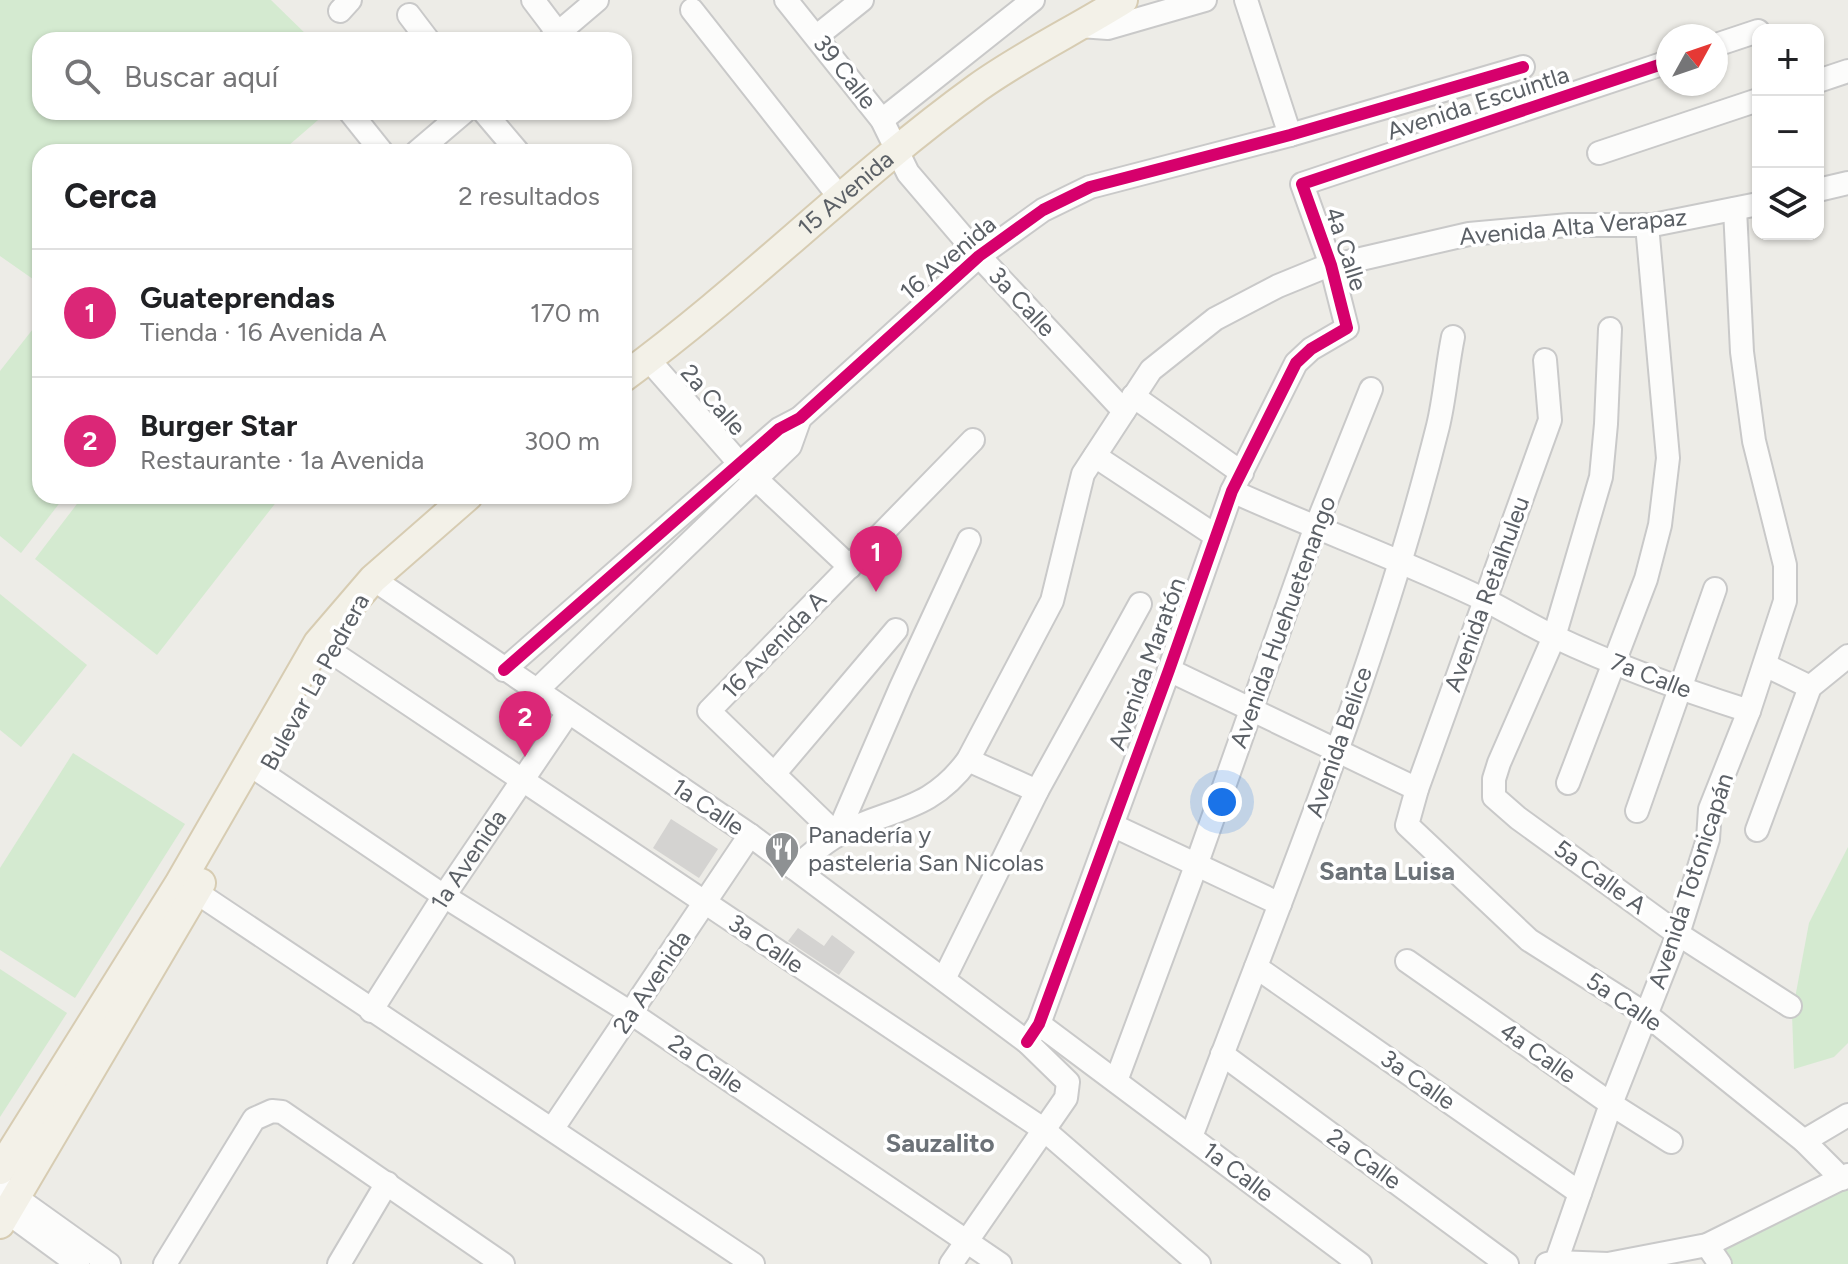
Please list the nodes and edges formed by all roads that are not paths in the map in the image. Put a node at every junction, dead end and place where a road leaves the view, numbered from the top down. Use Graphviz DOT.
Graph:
graph roads {
  1 [pos="533,0"];
  2 [pos="597,0"];
  3 [pos="786,0"];
  4 [pos="862,0"];
  5 [pos="1033,0"];
  6 [pos="1123,0"];
  7 [pos="1205,0"];
  8 [pos="1246,0"];
  9 [pos="1255,0"];
  10 [pos="692,10"];
  11 [pos="409,15"];
  12 [pos="1080,26"];
  13 [pos="422,32"];
  14 [pos="551,32"];
  15 [pos="560,32"];
  16 [pos="1752,33"];
  17 [pos="817,36"];
  18 [pos="1728,41"];
  19 [pos="1656,66"];
  20 [pos="1523,67"];
  21 [pos="1848,71"];
  22 [pos="1824,79"];
  23 [pos="1752,102"];
  24 [pos="356,120"];
  25 [pos="455,120"];
  26 [pos="491,120"];
  27 [pos="882,120"];
  28 [pos="1295,134"];
  29 [pos="376,144"];
  30 [pos="426,144"];
  31 [pos="511,144"];
  32 [pos="896,150"];
  33 [pos="1599,153"];
  34 [pos="1848,183"];
  35 [pos="1302,184"];
  36 [pos="1824,189"];
  37 [pos="841,199"];
  38 [pos="1752,205"];
  39 [pos="1735,209"];
  40 [pos="1647,225"];
  41 [pos="979,256"];
  42 [pos="1331,265"];
  43 [pos="1347,328"];
  44 [pos="1610,329"];
  45 [pos="1453,337"];
  46 [pos="648,359"];
  47 [pos="1545,360"];
  48 [pos="632,371"];
  49 [pos="1371,389"];
  50 [pos="1128,404"];
  51 [pos="973,440"];
  52 [pos="1095,456"];
  53 [pos="748,472"];
  54 [pos="1237,482"];
  55 [pos="459,504"];
  56 [pos="1315,529"];
  57 [pos="1216,536"];
  58 [pos="969,540"];
  59 [pos="1401,563"];
  60 [pos="850,567"];
  61 [pos="373,579"];
  62 [pos="1715,589"];
  63 [pos="1485,600"];
  64 [pos="1140,604"];
  65 [pos="896,630"];
  66 [pos="1554,637"];
  67 [pos="325,648"];
  68 [pos="1848,656"];
  69 [pos="1614,663"];
  70 [pos="1765,665"];
  71 [pos="504,670"];
  72 [pos="1169,670"];
  73 [pos="1810,687"];
  74 [pos="1680,689"];
  75 [pos="536,691"];
  76 [pos="1251,709"];
  77 [pos="1749,711"];
  78 [pos="568,713"];
  79 [pos="1337,750"];
  80 [pos="968,760"];
  81 [pos="256,768"];
  82 [pos="774,774"];
  83 [pos="525,780"];
  84 [pos="1568,783"];
  85 [pos="1417,789"];
  86 [pos="1037,791"];
  87 [pos="1637,811"];
  88 [pos="1112,825"];
  89 [pos="1407,825"];
  90 [pos="1757,830"];
  91 [pos="750,835"];
  92 [pos="837,835"];
  93 [pos="1197,863"];
  94 [pos="794,868"];
  95 [pos="196,892"];
  96 [pos="444,896"];
  97 [pos="706,904"];
  98 [pos="1280,904"];
  99 [pos="1678,934"];
  100 [pos="1407,961"];
  101 [pos="1256,967"];
  102 [pos="944,979"];
  103 [pos="1790,1006"];
  104 [pos="371,1011"];
  105 [pos="631,1013"];
  106 [pos="1647,1015"];
  107 [pos="1033,1033"];
  108 [pos="1222,1054"];
  109 [pos="1116,1081"];
  110 [pos="1611,1104"];
  111 [pos="1848,1115"];
  112 [pos="553,1128"];
  113 [pos="1043,1129"];
  114 [pos="1191,1137"];
  115 [pos="1804,1141"];
  116 [pos="1671,1142"];
  117 [pos="0,1170"];
  118 [pos="1845,1177"];
  119 [pos="387,1183"];
  120 [pos="1580,1193"];
  121 [pos="5,1205"];
  122 [pos="968,1241"];
  123 [pos="1707,1245"];
  124 [pos="1552,1263"];
  125 [pos="78,1264"];
  126 [pos="109,1264"];
  127 [pos="165,1264"];
  128 [pos="339,1264"];
  129 [pos="503,1264"];
  130 [pos="753,1264"];
  131 [pos="951,1264"];
  132 [pos="1000,1264"];
  133 [pos="1199,1264"];
  134 [pos="1360,1264"];
  135 [pos="1507,1264"];
  136 [pos="1720,1264"];
  1 -- 14 [label="street"];
  2 -- 15 [label="street"];
  3 -- 17 [label="street, 39 Calle"];
  4 -- 17 [label="street"];
  5 -- 27 [label="street"];
  6 -- 12 [label="main road"];
  7 -- 12 [label="street"];
  8 -- 28 [label="street"];
  9 -- 28 [label="street"];
  10 -- 37 [label="street"];
  11 -- 13 [label="street"];
  12 -- 32 [label="main road, 15 Avenida"];
  16 -- 18 [label="street"];
  17 -- 27 [label="street, 39 Calle"];
  19 -- 35 [label="street, Avenida Escuintla"];
  20 -- 28 [label="street, 16 Avenida"];
  21 -- 22 [label="street"];
  23 -- 33 [label="street"];
  24 -- 29 [label="street"];
  25 -- 30 [label="street"];
  26 -- 31 [label="street"];
  27 -- 32 [label="street, 39 Calle"];
  28 -- 41 [label="street, 16 Avenida"];
  32 -- 37 [label="main road, 15 Avenida"];
  32 -- 41 [label="street, 3a Calle"];
  34 -- 36 [label="street"];
  35 -- 42 [label="street, 4a Calle"];
  37 -- 46 [label="main road, 15 Avenida"];
  38 -- 39 [label="street, Avenida Alta Verapaz"];
  39 -- 40 [label="street, Avenida Alta Verapaz"];
  39 -- 70 [label="street, Avenida Totonicapán"];
  40 -- 42 [label="street, Avenida Alta Verapaz"];
  40 -- 69 [label="street"];
  41 -- 50 [label="street, 3a Calle"];
  41 -- 53 [label="street, 16 Avenida"];
  42 -- 43 [label="street, 4a Calle"];
  42 -- 50 [label="street, Avenida Alta Verapaz"];
  43 -- 54 [label="street, Avenida Maratón"];
  44 -- 66 [label="street"];
  45 -- 59 [label="street, Avenida Belice"];
  46 -- 48 [label="main road, 15 Avenida"];
  46 -- 53 [label="street, 2a Calle"];
  47 -- 63 [label="street, Avenida Retalhuleu"];
  49 -- 56 [label="street, Avenida Huehuetenango"];
  50 -- 52 [label="street, Avenida Alta Verapaz"];
  50 -- 54 [label="street, 3a Calle"];
  51 -- 60 [label="street, 16 Avenida A"];
  52 -- 57 [label="street"];
  52 -- 80 [label="street, Avenida Alta Verapaz"];
  53 -- 60 [label="street, 2a Calle"];
  53 -- 71 [label="street, 16 Avenida"];
  53 -- 75 [label="street, 16 Avenida"];
  54 -- 56 [label="street, 3a Calle"];
  54 -- 57 [label="street, Avenida Maratón"];
  55 -- 61 [label="main road"];
  56 -- 59 [label="street, 7a Calle"];
  56 -- 76 [label="street, Avenida Huehuetenango"];
  57 -- 72 [label="street, Avenida Maratón"];
  58 -- 92 [label="street"];
  59 -- 63 [label="street, 7a Calle"];
  59 -- 79 [label="street, Avenida Belice"];
  60 -- 82 [label="street, 16 Avenida A"];
  61 -- 67 [label="main road, Bulevar La Pedrera"];
  61 -- 71 [label="street, 1a Calle"];
  62 -- 74 [label="street"];
  63 -- 66 [label="street, 7a Calle"];
  63 -- 85 [label="street, Avenida Retalhuleu"];
  64 -- 86 [label="street"];
  65 -- 82 [label="street"];
  66 -- 69 [label="street, 7a Calle"];
  66 -- 99 [label="street, 5a Calle A"];
  67 -- 81 [label="main road, Bulevar La Pedrera"];
  67 -- 83 [label="street, 3a Calle"];
  68 -- 73 [label="street"];
  69 -- 74 [label="street, 7a Calle"];
  69 -- 84 [label="street"];
  70 -- 73 [label="street"];
  70 -- 77 [label="street, Avenida Totonicapán"];
  71 -- 75 [label="street, 1a Calle"];
  72 -- 76 [label="street"];
  72 -- 88 [label="street, Avenida Maratón"];
  73 -- 90 [label="street"];
  74 -- 77 [label="street, 7a Calle"];
  74 -- 87 [label="street"];
  75 -- 78 [label="street, 1a Calle"];
  76 -- 79 [label="street"];
  76 -- 93 [label="street, Avenida Huehuetenango"];
  77 -- 99 [label="street, Avenida Totonicapán"];
  78 -- 83 [label="street, 1a Avenida"];
  78 -- 91 [label="street, 1a Calle"];
  79 -- 85 [label="street"];
  79 -- 98 [label="street, Avenida Belice"];
  80 -- 86 [label="street"];
  80 -- 92 [label="street, Avenida Alta Verapaz"];
  81 -- 95 [label="main road, Bulevar La Pedrera"];
  81 -- 96 [label="street, 2a Calle"];
  81 -- 117 [label="main road, Bulevar La Pedrera"];
  82 -- 92 [label="street"];
  83 -- 96 [label="street, 1a Avenida"];
  83 -- 97 [label="street, 3a Calle"];
  85 -- 89 [label="street, Avenida Retalhuleu"];
  86 -- 102 [label="street"];
  88 -- 93 [label="street"];
  88 -- 107 [label="street, Avenida Maratón"];
  89 -- 106 [label="street, 5a Calle"];
  91 -- 94 [label="street, 1a Calle"];
  91 -- 97 [label="street, 2a Avenida"];
  92 -- 94 [label="street, Avenida Alta Verapaz"];
  93 -- 98 [label="street"];
  93 -- 109 [label="street, Avenida Huehuetenango"];
  94 -- 102 [label="street, 1a Calle"];
  95 -- 104 [label="street"];
  95 -- 121 [label="main road, Bulevar La Pedrera"];
  96 -- 104 [label="street, 1a Avenida"];
  96 -- 105 [label="street, 2a Calle"];
  97 -- 105 [label="street, 2a Avenida"];
  97 -- 113 [label="street, 3a Calle"];
  98 -- 101 [label="street, Avenida Belice"];
  99 -- 103 [label="street, 5a Calle A"];
  99 -- 106 [label="street, Avenida Totonicapán"];
  100 -- 110 [label="street, 4a Calle"];
  101 -- 108 [label="street, Avenida Belice"];
  101 -- 120 [label="street, 3a Calle"];
  102 -- 107 [label="street, 1a Calle"];
  104 -- 112 [label="street"];
  105 -- 112 [label="street, 2a Avenida"];
  105 -- 122 [label="street, 2a Calle"];
  106 -- 110 [label="street, Avenida Totonicapán"];
  106 -- 115 [label="street, 5a Calle"];
  107 -- 109 [label="street, 1a Calle"];
  107 -- 113 [label="street, 1a Calle"];
  108 -- 114 [label="street, Avenida Belice"];
  108 -- 135 [label="street, 2a Calle"];
  109 -- 114 [label="street, 1a Calle"];
  110 -- 116 [label="street, 4a Calle"];
  110 -- 120 [label="street, Avenida Totonicapán"];
  111 -- 115 [label="street"];
  112 -- 130 [label="street"];
  113 -- 122 [label="street"];
  113 -- 133 [label="street, 3a Calle"];
  114 -- 134 [label="street, 1a Calle"];
  115 -- 118 [label="street, 5a Calle"];
  118 -- 123 [label="street"];
  119 -- 127 [label="street"];
  119 -- 128 [label="street"];
  119 -- 129 [label="street"];
  120 -- 124 [label="street, Avenida Totonicapán"];
  121 -- 125 [label="street"];
  121 -- 126 [label="street"];
  122 -- 131 [label="street"];
  122 -- 132 [label="street, 2a Calle"];
  123 -- 124 [label="street"];
  123 -- 136 [label="street"];
}
